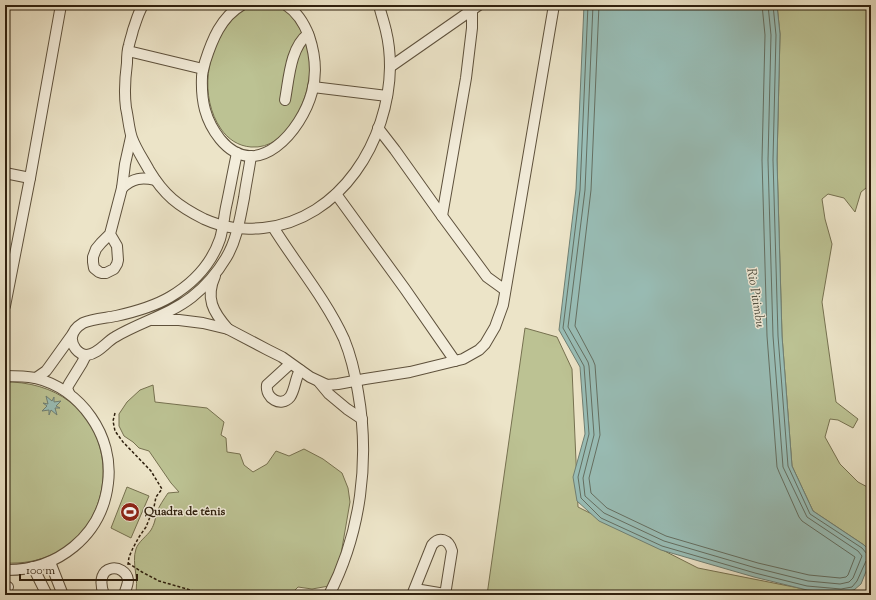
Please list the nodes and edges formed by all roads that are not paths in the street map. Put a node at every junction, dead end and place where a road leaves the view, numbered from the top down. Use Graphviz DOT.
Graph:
graph roads {
  1 [pos="61,5"];
  2 [pos="143,5"];
  3 [pos="242,5"];
  4 [pos="286,5"];
  5 [pos="379,5"];
  6 [pos="554,5"];
  7 [pos="475,8"];
  8 [pos="308,34"];
  9 [pos="128,51"];
  10 [pos="390,67"];
  11 [pos="203,69"];
  12 [pos="313,86"];
  13 [pos="387,96"];
  14 [pos="285,100"];
  15 [pos="378,128"];
  16 [pos="131,137"];
  17 [pos="237,153"];
  18 [pos="251,156"];
  19 [pos="5,174"];
  20 [pos="30,178"];
  21 [pos="155,180"];
  22 [pos="122,188"];
  23 [pos="336,194"];
  24 [pos="442,216"];
  25 [pos="223,226"];
  26 [pos="273,226"];
  27 [pos="238,228"];
  28 [pos="110,234"];
  29 [pos="217,271"];
  30 [pos="505,290"];
  31 [pos="5,306"];
  32 [pos="152,320"];
  33 [pos="228,328"];
  34 [pos="72,335"];
  35 [pos="86,355"];
  36 [pos="455,361"];
  37 [pos="290,364"];
  38 [pos="300,370"];
  39 [pos="5,376"];
  40 [pos="36,378"];
  41 [pos="356,381"];
  42 [pos="319,382"];
  43 [pos="69,394"];
  44 [pos="362,419"];
  45 [pos="50,562"];
  46 [pos="33,568"];
  47 [pos="5,570"];
  48 [pos="413,592"];
  49 [pos="47,595"];
  50 [pos="63,595"];
  51 [pos="104,595"];
  52 [pos="124,595"];
  53 [pos="329,595"];
  54 [pos="445,595"];
  1 -- 20 [label="street"];
  2 -- 9 [label="street"];
  3 -- 11 [label="street"];
  4 -- 8 [label="street"];
  5 -- 10 [label="street"];
  6 -- 30 [label="street"];
  7 -- 10 [label="street"];
  7 -- 24 [label="street"];
  8 -- 12 [label="street"];
  8 -- 14 [label="street"];
  9 -- 11 [label="street"];
  9 -- 16 [label="street"];
  10 -- 13 [label="street"];
  11 -- 17 [label="street"];
  12 -- 13 [label="street"];
  12 -- 18 [label="street"];
  13 -- 15 [label="street"];
  15 -- 23 [label="street"];
  15 -- 24 [label="street"];
  16 -- 21 [label="street"];
  16 -- 22 [label="street"];
  17 -- 18 [label="street"];
  17 -- 25 [label="street"];
  18 -- 27 [label="street"];
  19 -- 20 [label="street"];
  20 -- 31 [label="street"];
  21 -- 22 [label="street"];
  21 -- 25 [label="street"];
  22 -- 28 [label="street"];
  23 -- 26 [label="street"];
  23 -- 36 [label="street"];
  24 -- 30 [label="street"];
  25 -- 27 [label="street"];
  25 -- 34 [label="street"];
  26 -- 27 [label="street"];
  26 -- 41 [label="street"];
  27 -- 29 [label="street"];
  29 -- 32 [label="street"];
  29 -- 33 [label="street"];
  30 -- 36 [label="street"];
  32 -- 33 [label="street"];
  32 -- 35 [label="street"];
  33 -- 37 [label="street"];
  34 -- 35 [label="street"];
  34 -- 40 [label="street"];
  35 -- 43 [label="street"];
  36 -- 41 [label="street"];
  37 -- 38 [label="street"];
  37 -- 38 [label="street"];
  38 -- 42 [label="street"];
  39 -- 40 [label="street"];
  40 -- 43 [label="street"];
  41 -- 42 [label="street"];
  41 -- 44 [label="street"];
  42 -- 44 [label="street"];
  43 -- 45 [label="street"];
  44 -- 53 [label="street"];
  45 -- 46 [label="street"];
  45 -- 50 [label="street"];
  46 -- 47 [label="street"];
  46 -- 49 [label="street"];
  48 -- 54 [label="street"];
  48 -- 54 [label="street"];
  51 -- 52 [label="street"];
}
